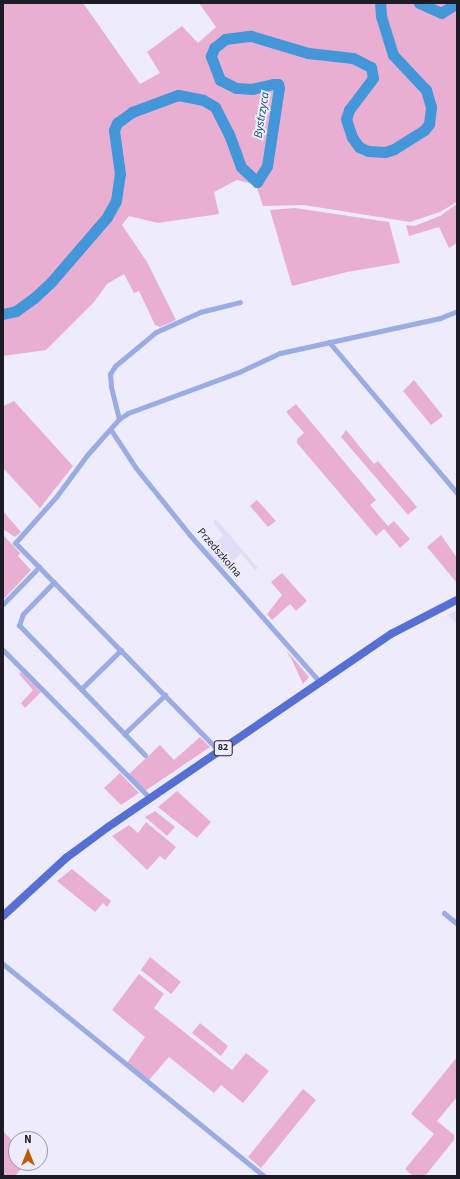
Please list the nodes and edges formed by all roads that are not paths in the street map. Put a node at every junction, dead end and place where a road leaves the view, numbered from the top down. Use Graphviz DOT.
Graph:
graph roads {
  1 [pos="240,302"];
  2 [pos="457,311"];
  3 [pos="329,342"];
  4 [pos="119,419"];
  5 [pos="111,430"];
  6 [pos="457,493"];
  7 [pos="39,567"];
  8 [pos="54,582"];
  9 [pos="457,600"];
  10 [pos="3,604"];
  11 [pos="3,650"];
  12 [pos="121,650"];
  13 [pos="320,682"];
  14 [pos="80,689"];
  15 [pos="165,695"];
  16 [pos="124,734"];
  17 [pos="219,751"];
  18 [pos="146,755"];
  19 [pos="150,798"];
  20 [pos="444,913"];
  21 [pos="3,916"];
  22 [pos="457,924"];
  23 [pos="3,964"];
  24 [pos="264,1176"];
  1 -- 4 [label="street"];
  2 -- 3 [label="street"];
  3 -- 4 [label="street"];
  3 -- 6 [label="street"];
  4 -- 5 [label="street"];
  5 -- 7 [label="street"];
  5 -- 13 [label="street, Przedszkolna"];
  7 -- 8 [label="street"];
  7 -- 10 [label="street"];
  8 -- 12 [label="street"];
  8 -- 14 [label="street"];
  9 -- 13 [label="main road, 82"];
  11 -- 19 [label="street"];
  12 -- 14 [label="street"];
  12 -- 15 [label="street"];
  13 -- 17 [label="main road, 82"];
  14 -- 16 [label="street"];
  15 -- 16 [label="street"];
  15 -- 17 [label="street"];
  16 -- 18 [label="street"];
  17 -- 19 [label="main road, 82"];
  19 -- 21 [label="main road, 82"];
  20 -- 22 [label="street"];
  23 -- 24 [label="street"];
}
